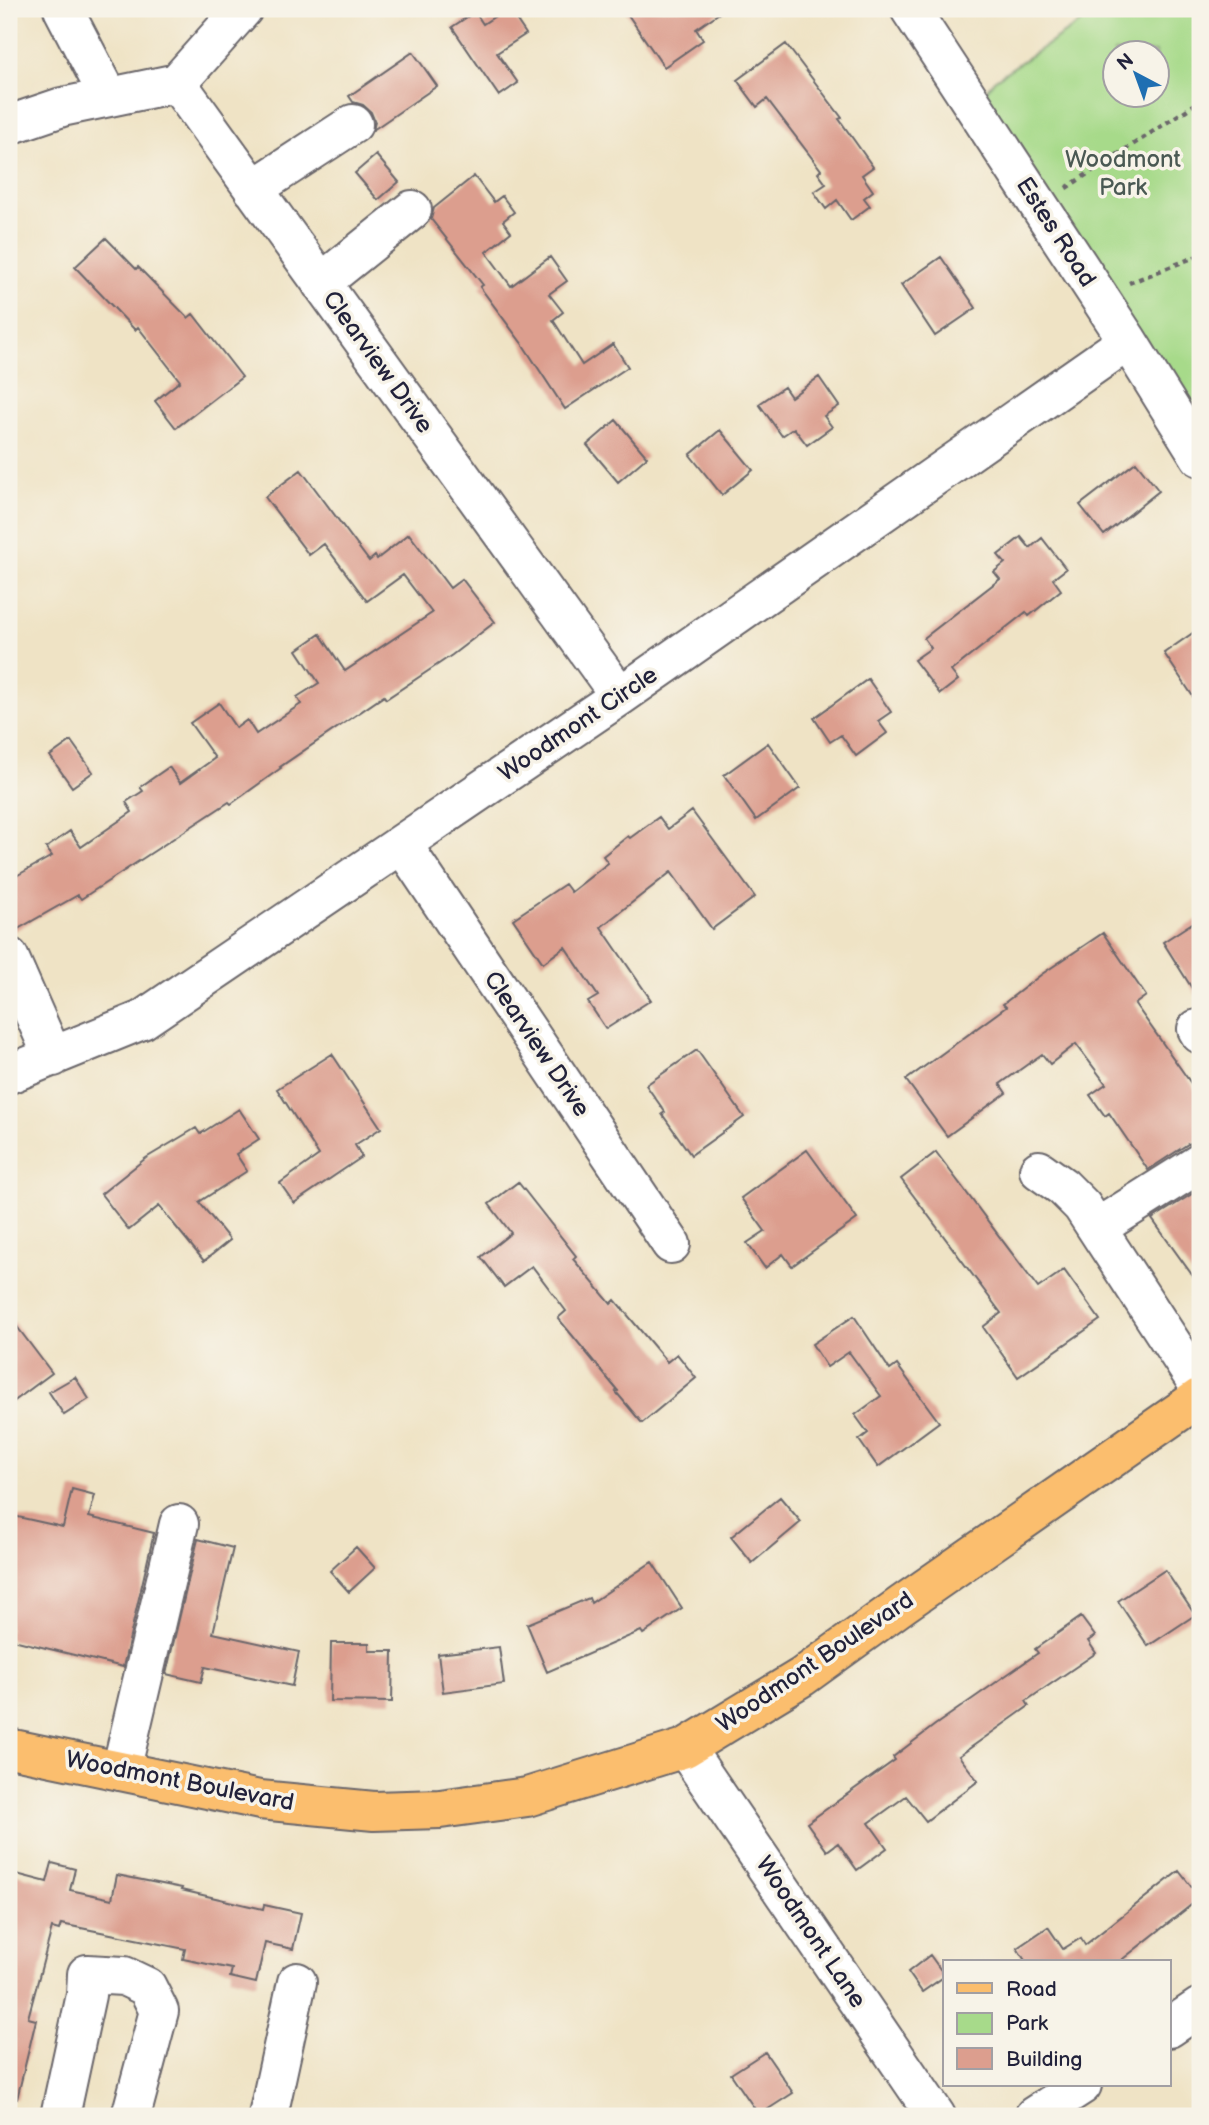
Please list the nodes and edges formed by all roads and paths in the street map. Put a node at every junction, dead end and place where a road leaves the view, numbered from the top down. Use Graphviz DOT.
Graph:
graph roads {
  1 [pos="63,9"];
  2 [pos="243,9"];
  3 [pos="911,9"];
  4 [pos="177,83"];
  5 [pos="109,97"];
  6 [pos="1200,101"];
  7 [pos="353,124"];
  8 [pos="9,125"];
  9 [pos="253,189"];
  10 [pos="1039,205"];
  11 [pos="412,210"];
  12 [pos="1200,255"];
  13 [pos="321,283"];
  14 [pos="1121,286"];
  15 [pos="1128,341"];
  16 [pos="1200,457"];
  17 [pos="620,696"];
  18 [pos="402,844"];
  19 [pos="9,957"];
  20 [pos="53,1057"];
  21 [pos="9,1074"];
  22 [pos="1200,1163"];
  23 [pos="1039,1170"];
  24 [pos="1097,1228"];
  25 [pos="671,1244"];
  26 [pos="1200,1387"];
  27 [pos="1200,1397"];
  28 [pos="178,1524"];
  29 [pos="9,1748"];
  30 [pos="685,1748"];
  31 [pos="121,1772"];
  32 [pos="297,1982"];
  33 [pos="1200,2007"];
  34 [pos="1170,2027"];
  35 [pos="1080,2086"];
  36 [pos="60,2116"];
  37 [pos="131,2116"];
  38 [pos="268,2116"];
  39 [pos="936,2116"];
  40 [pos="1034,2116"];
  1 -- 5 [label="street"];
  2 -- 4 [label="street"];
  3 -- 10 [label="street, Estes Road"];
  4 -- 5 [label="street"];
  4 -- 9 [label="street, Clearview Drive"];
  5 -- 8 [label="street"];
  6 -- 10 [label="path"];
  7 -- 9 [label="street"];
  9 -- 13 [label="street, Clearview Drive"];
  10 -- 15 [label="street, Estes Road"];
  11 -- 13 [label="street"];
  12 -- 14 [label="path"];
  13 -- 17 [label="street, Clearview Drive"];
  15 -- 16 [label="street, Estes Road"];
  15 -- 17 [label="street, Woodmont Circle"];
  17 -- 18 [label="street, Woodmont Circle"];
  18 -- 20 [label="street, Woodmont Circle"];
  18 -- 25 [label="street, Clearview Drive"];
  19 -- 20 [label="street"];
  20 -- 21 [label="street, Woodmont Circle"];
  22 -- 24 [label="street"];
  23 -- 24 [label="street"];
  24 -- 26 [label="street"];
  27 -- 30 [label="main road, Woodmont Boulevard"];
  28 -- 31 [label="street"];
  29 -- 31 [label="main road, Woodmont Boulevard"];
  30 -- 31 [label="main road, Woodmont Boulevard"];
  30 -- 39 [label="street, Woodmont Lane"];
  32 -- 38 [label="street"];
  33 -- 34 [label="street"];
  35 -- 40 [label="street"];
  36 -- 37 [label="street"];
}
